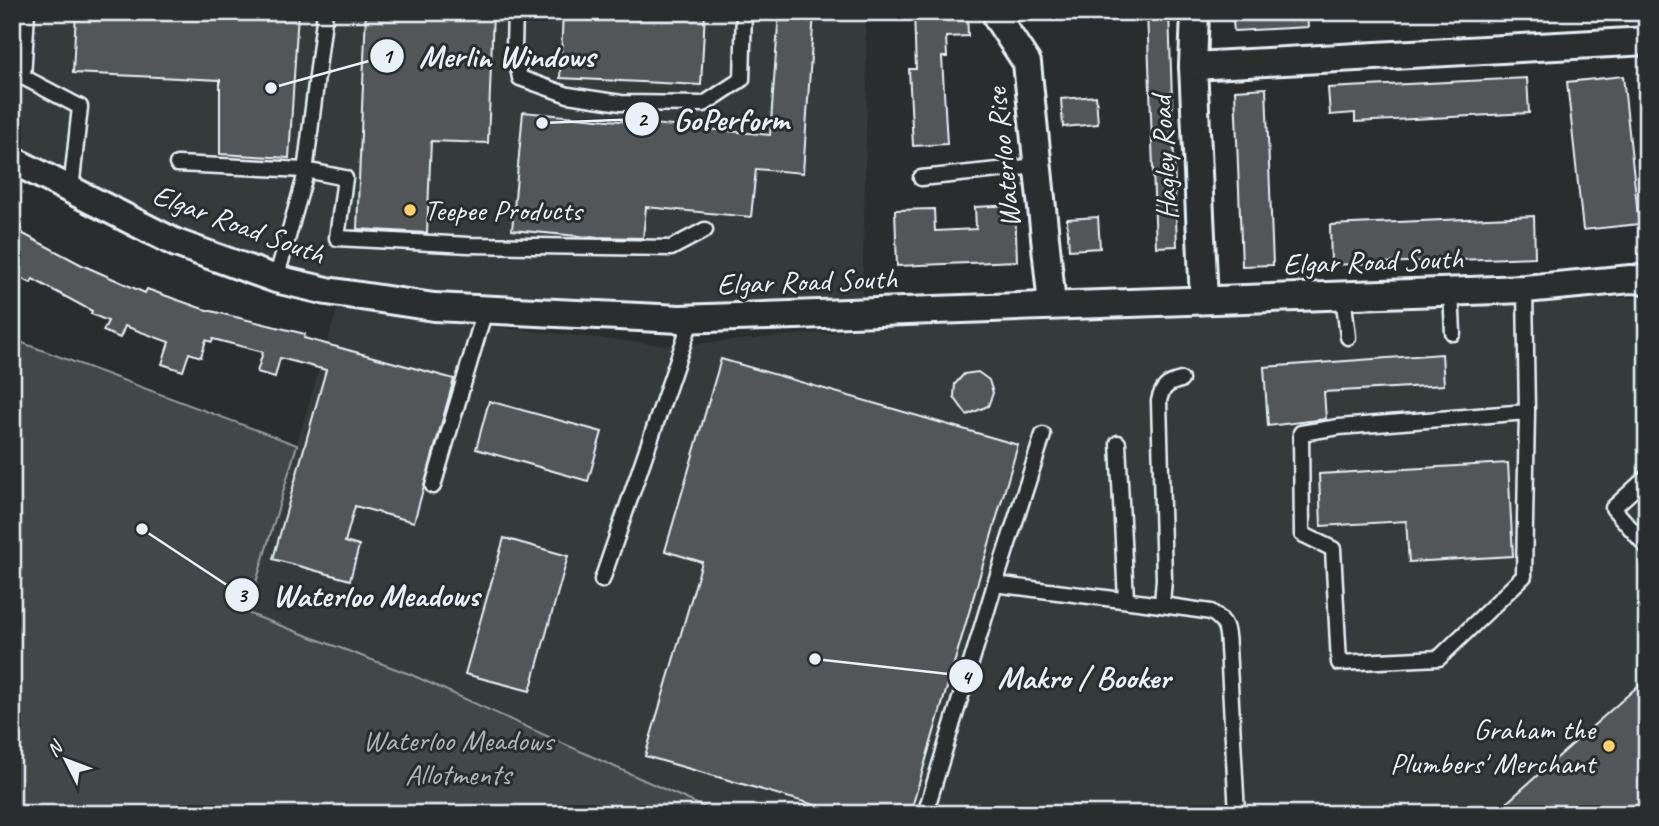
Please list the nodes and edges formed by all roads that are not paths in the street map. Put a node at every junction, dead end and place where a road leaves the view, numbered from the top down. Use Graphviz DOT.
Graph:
graph roads {
  1 [pos="27,12"];
  2 [pos="325,12"];
  3 [pos="514,12"];
  4 [pos="744,12"];
  5 [pos="998,12"];
  6 [pos="1195,12"];
  7 [pos="1647,41"];
  8 [pos="1193,66"];
  9 [pos="12,160"];
  10 [pos="177,164"];
  11 [pos="1037,166"];
  12 [pos="305,170"];
  13 [pos="921,178"];
  14 [pos="71,190"];
  15 [pos="705,230"];
  16 [pos="1642,277"];
  17 [pos="276,279"];
  18 [pos="1525,289"];
  19 [pos="1451,292"];
  20 [pos="1343,295"];
  21 [pos="1204,300"];
  22 [pos="1052,305"];
  23 [pos="485,310"];
  24 [pos="692,318"];
  25 [pos="1453,333"];
  26 [pos="1348,337"];
  27 [pos="1181,380"];
  28 [pos="1527,412"];
  29 [pos="1043,435"];
  30 [pos="1118,443"];
  31 [pos="1647,477"];
  32 [pos="433,486"];
  33 [pos="1647,547"];
  34 [pos="602,580"];
  35 [pos="995,584"];
  36 [pos="1126,599"];
  37 [pos="1162,604"];
  38 [pos="925,814"];
  39 [pos="1237,814"];
  1 -- 14 [label="lane"];
  2 -- 12 [label="lane"];
  3 -- 4 [label="lane"];
  5 -- 11 [label="street, Waterloo Rise"];
  6 -- 8 [label="street, Hagley Road"];
  7 -- 8 [label="street"];
  8 -- 21 [label="street, Hagley Road"];
  9 -- 14 [label="street, Elgar Road South"];
  10 -- 12 [label="lane"];
  11 -- 13 [label="lane"];
  11 -- 22 [label="street, Waterloo Rise"];
  12 -- 15 [label="lane"];
  12 -- 17 [label="lane"];
  14 -- 17 [label="street, Elgar Road South"];
  16 -- 18 [label="street, Elgar Road South"];
  17 -- 23 [label="street, Elgar Road South"];
  18 -- 19 [label="street, Elgar Road South"];
  18 -- 28 [label="lane"];
  19 -- 20 [label="street, Elgar Road South"];
  19 -- 25 [label="lane"];
  20 -- 21 [label="street, Elgar Road South"];
  20 -- 26 [label="lane"];
  21 -- 22 [label="street, Elgar Road South"];
  22 -- 24 [label="street, Elgar Road South"];
  23 -- 24 [label="street, Elgar Road South"];
  23 -- 32 [label="lane"];
  24 -- 34 [label="lane"];
  27 -- 37 [label="lane"];
  28 -- 28 [label="lane"];
  29 -- 35 [label="lane"];
  30 -- 36 [label="lane"];
  31 -- 33 [label="lane"];
  35 -- 36 [label="lane"];
  35 -- 38 [label="lane"];
  36 -- 37 [label="lane"];
  37 -- 39 [label="lane"];
}
